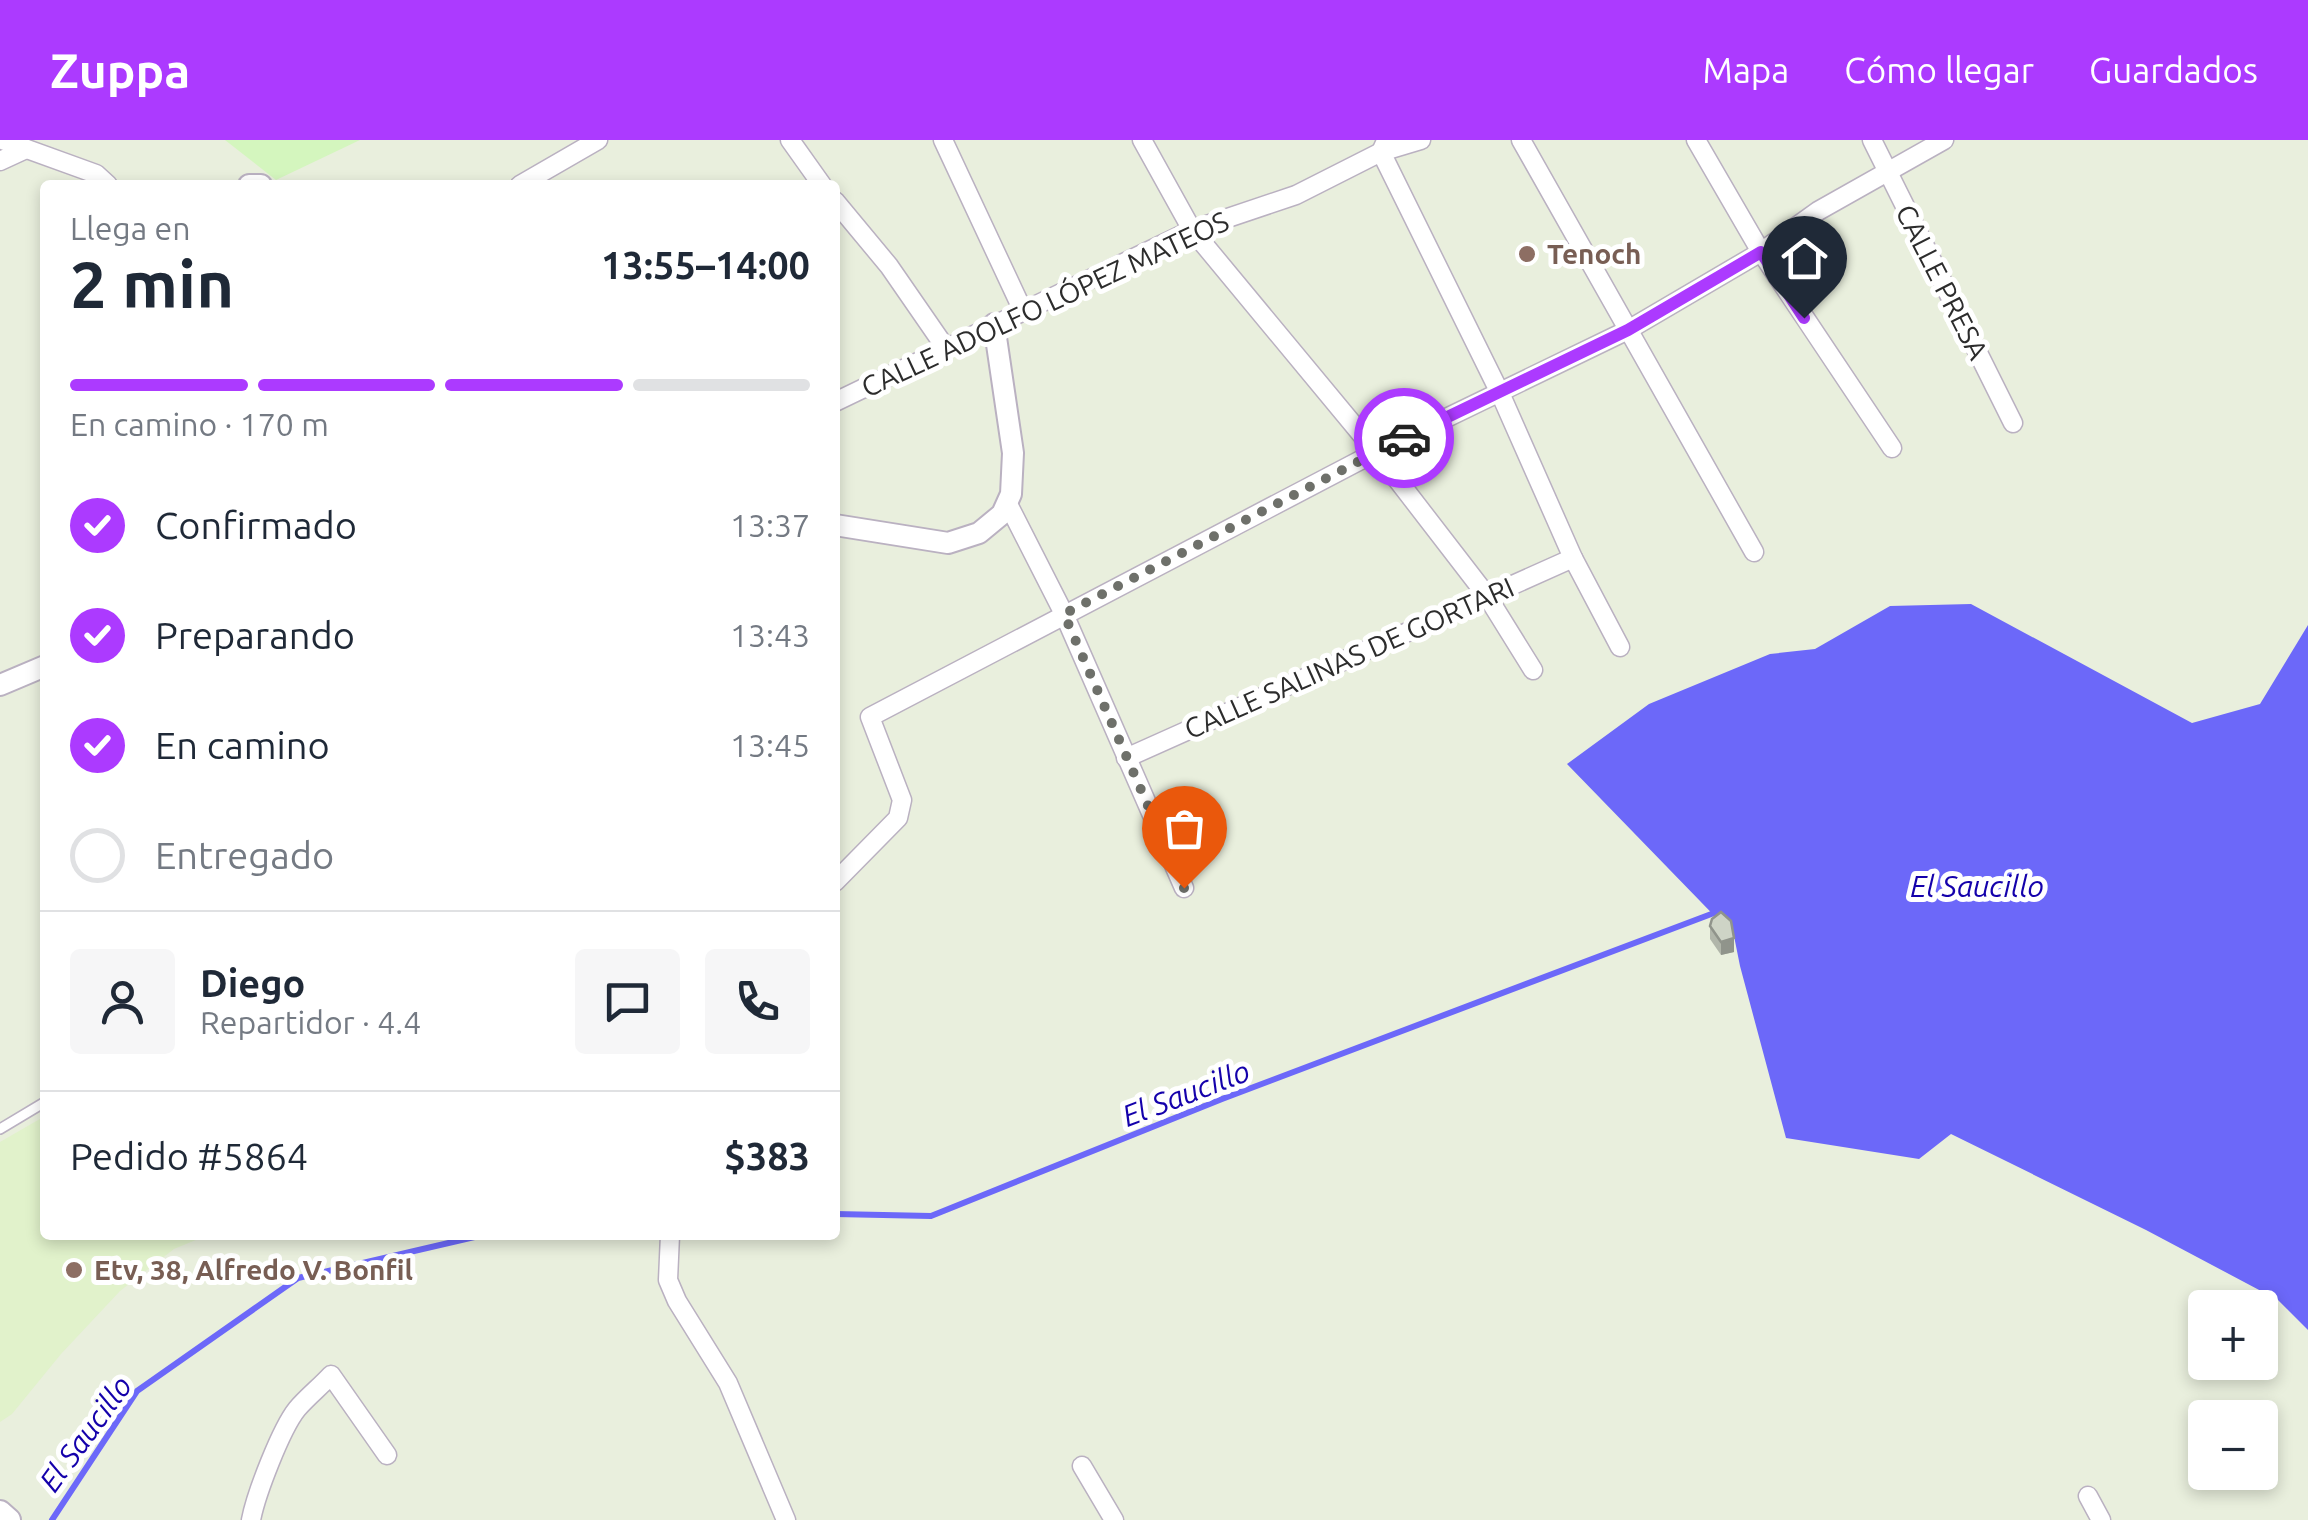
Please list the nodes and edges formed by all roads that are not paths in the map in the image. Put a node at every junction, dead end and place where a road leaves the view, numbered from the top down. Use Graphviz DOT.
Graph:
graph roads {
  1 [pos="2,140"];
  2 [pos="598,140"];
  3 [pos="790,140"];
  4 [pos="942,140"];
  5 [pos="1142,140"];
  6 [pos="1421,140"];
  7 [pos="1521,140"];
  8 [pos="1696,140"];
  9 [pos="1872,140"];
  10 [pos="1944,140"];
  11 [pos="1384,146"];
  12 [pos="26,149"];
  13 [pos="0,161"];
  14 [pos="1887,172"];
  15 [pos="103,180"];
  16 [pos="529,180"];
  17 [pos="818,180"];
  18 [pos="840,206"];
  19 [pos="1192,230"];
  20 [pos="1761,252"];
  21 [pos="1024,311"];
  22 [pos="994,324"];
  23 [pos="1628,330"];
  24 [pos="946,347"];
  25 [pos="1500,393"];
  26 [pos="840,400"];
  27 [pos="2013,423"];
  28 [pos="1892,448"];
  29 [pos="1376,452"];
  30 [pos="1008,504"];
  31 [pos="840,526"];
  32 [pos="1754,552"];
  33 [pos="1573,558"];
  34 [pos="1487,596"];
  35 [pos="1064,614"];
  36 [pos="1620,647"];
  37 [pos="40,668"];
  38 [pos="1533,670"];
  39 [pos="0,685"];
  40 [pos="1126,758"];
  41 [pos="840,877"];
  42 [pos="1184,888"];
  43 [pos="40,1105"];
  44 [pos="0,1129"];
  45 [pos="670,1240"];
  46 [pos="387,1455"];
  47 [pos="1082,1466"];
  48 [pos="2088,1496"];
  49 [pos="0,1512"];
  50 [pos="9,1520"];
  51 [pos="251,1520"];
  52 [pos="786,1520"];
  53 [pos="1114,1520"];
  54 [pos="2101,1520"];
  1 -- 12 [label="street"];
  2 -- 16 [label="street"];
  3 -- 17 [label="street"];
  4 -- 21 [label="street"];
  5 -- 19 [label="street"];
  6 -- 11 [label="street, CALLE ADOLFO LÓPEZ MATEOS"];
  7 -- 23 [label="street"];
  8 -- 20 [label="street"];
  9 -- 14 [label="street, CALLE PRESA"];
  10 -- 14 [label="street"];
  11 -- 19 [label="street, CALLE ADOLFO LÓPEZ MATEOS"];
  11 -- 25 [label="street"];
  12 -- 13 [label="street"];
  12 -- 15 [label="street"];
  14 -- 20 [label="street"];
  14 -- 27 [label="street, CALLE PRESA"];
  18 -- 24 [label="street"];
  19 -- 21 [label="street, CALLE ADOLFO LÓPEZ MATEOS"];
  19 -- 29 [label="street"];
  20 -- 23 [label="street"];
  20 -- 28 [label="street"];
  21 -- 22 [label="street, CALLE ADOLFO LÓPEZ MATEOS"];
  22 -- 24 [label="street, CALLE ADOLFO LÓPEZ MATEOS"];
  22 -- 30 [label="street"];
  23 -- 25 [label="street"];
  23 -- 32 [label="street"];
  24 -- 26 [label="street, CALLE ADOLFO LÓPEZ MATEOS"];
  25 -- 29 [label="street"];
  25 -- 33 [label="street"];
  29 -- 34 [label="street"];
  29 -- 35 [label="street"];
  30 -- 31 [label="street"];
  30 -- 35 [label="street"];
  33 -- 34 [label="street, CALLE SALINAS DE GORTARI"];
  33 -- 36 [label="street"];
  34 -- 38 [label="street"];
  34 -- 40 [label="street, CALLE SALINAS DE GORTARI"];
  35 -- 40 [label="street"];
  35 -- 41 [label="street"];
  37 -- 39 [label="street"];
  40 -- 42 [label="street"];
  43 -- 44 [label="lane"];
  45 -- 52 [label="street"];
  46 -- 51 [label="street"];
  47 -- 53 [label="street"];
  48 -- 54 [label="street"];
  49 -- 50 [label="main road"];
}
